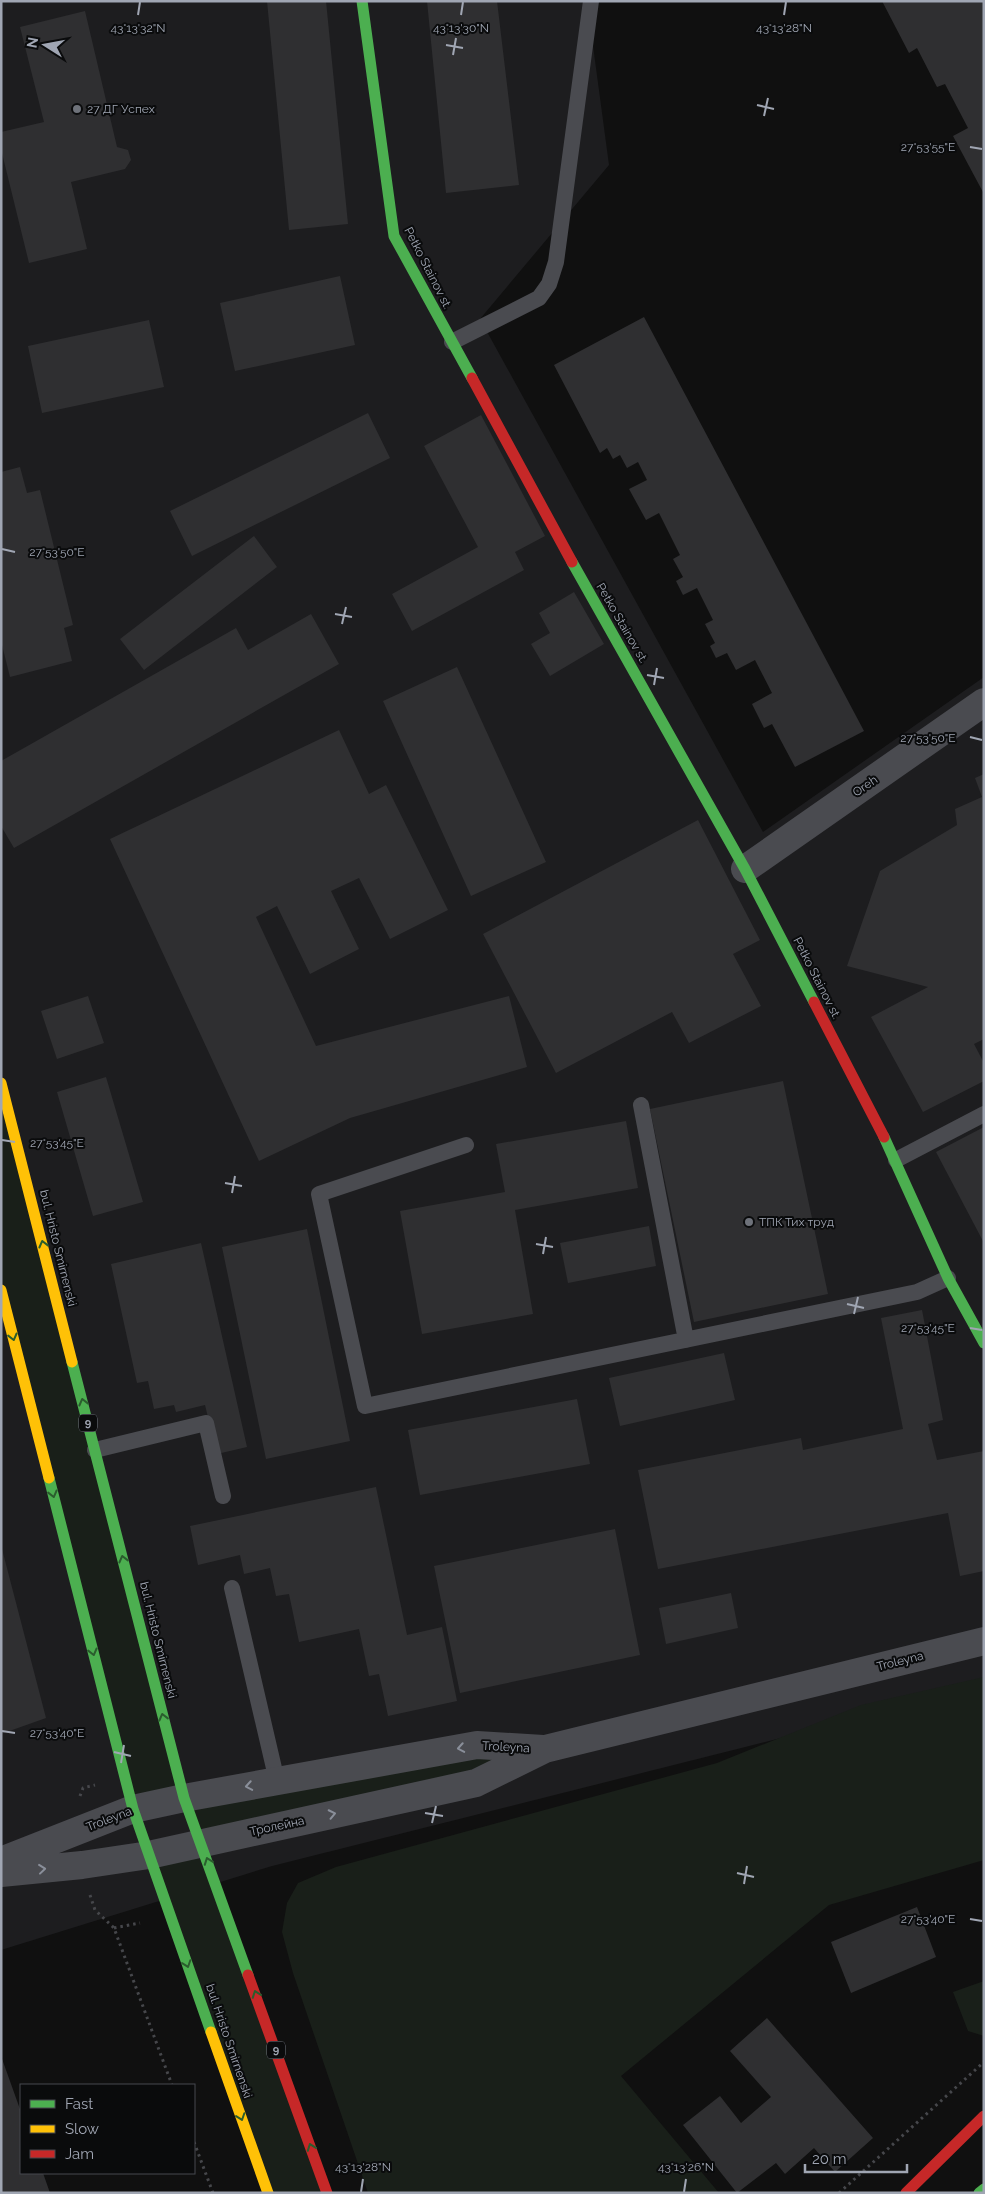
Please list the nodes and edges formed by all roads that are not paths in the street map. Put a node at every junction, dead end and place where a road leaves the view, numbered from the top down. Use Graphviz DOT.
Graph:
graph roads {
  1 [pos="362,1"];
  2 [pos="591,1"];
  3 [pos="452,342"];
  4 [pos="984,702"];
  5 [pos="745,869"];
  6 [pos="1,1083"];
  7 [pos="641,1105"];
  8 [pos="984,1114"];
  9 [pos="466,1145"];
  10 [pos="896,1160"];
  11 [pos="948,1278"];
  12 [pos="1,1290"];
  13 [pos="686,1340"];
  14 [pos="984,1343"];
  15 [pos="95,1450"];
  16 [pos="223,1496"];
  17 [pos="232,1588"];
  18 [pos="984,1641"];
  19 [pos="544,1749"];
  20 [pos="277,1781"];
  21 [pos="184,1798"];
  22 [pos="133,1809"];
  23 [pos="201,1842"];
  24 [pos="149,1855"];
  25 [pos="1,1861"];
  26 [pos="1,1873"];
  27 [pos="984,2116"];
  28 [pos="984,2189"];
  29 [pos="268,2193"];
  30 [pos="328,2193"];
  31 [pos="906,2193"];
  32 [pos="979,2193"];
  1 -- 3 [label="main road, Petko Stainov st."];
  2 -- 3 [label="lane"];
  3 -- 5 [label="main road, Petko Stainov st."];
  4 -- 5 [label="street, Oreh"];
  5 -- 10 [label="main road, Petko Stainov st."];
  15 -- 6 [label="main road, bul. Hristo Smirnenski / 9, one-way"];
  7 -- 13 [label="lane"];
  8 -- 10 [label="lane"];
  9 -- 13 [label="lane"];
  10 -- 11 [label="main road, Petko Stainov st."];
  11 -- 13 [label="lane"];
  11 -- 14 [label="main road, Petko Stainov st."];
  12 -- 22 [label="main road, bul. Hristo Smirnenski, one-way"];
  15 -- 16 [label="lane"];
  21 -- 15 [label="main road, bul. Hristo Smirnenski / 9, one-way"];
  17 -- 20 [label="lane"];
  18 -- 19 [label="street, Troleyna"];
  19 -- 20 [label="street, Troleyna, one-way"];
  23 -- 19 [label="street, Тролейна, one-way"];
  20 -- 21 [label="street, Troleyna, one-way"];
  21 -- 22 [label="street, Troleyna"];
  21 -- 23 [label="main road, bul. Hristo Smirnenski / 9"];
  22 -- 24 [label="main road, bul. Hristo Smirnenski"];
  22 -- 25 [label="street, Troleyna"];
  23 -- 24 [label="street, Тролейна"];
  30 -- 23 [label="main road, bul. Hristo Smirnenski / 9, one-way"];
  26 -- 24 [label="street, Тролейна, one-way"];
  24 -- 29 [label="main road, bul. Hristo Smirnenski, one-way"];
  27 -- 31 [label="main road"];
  28 -- 32 [label="main road"];
}
